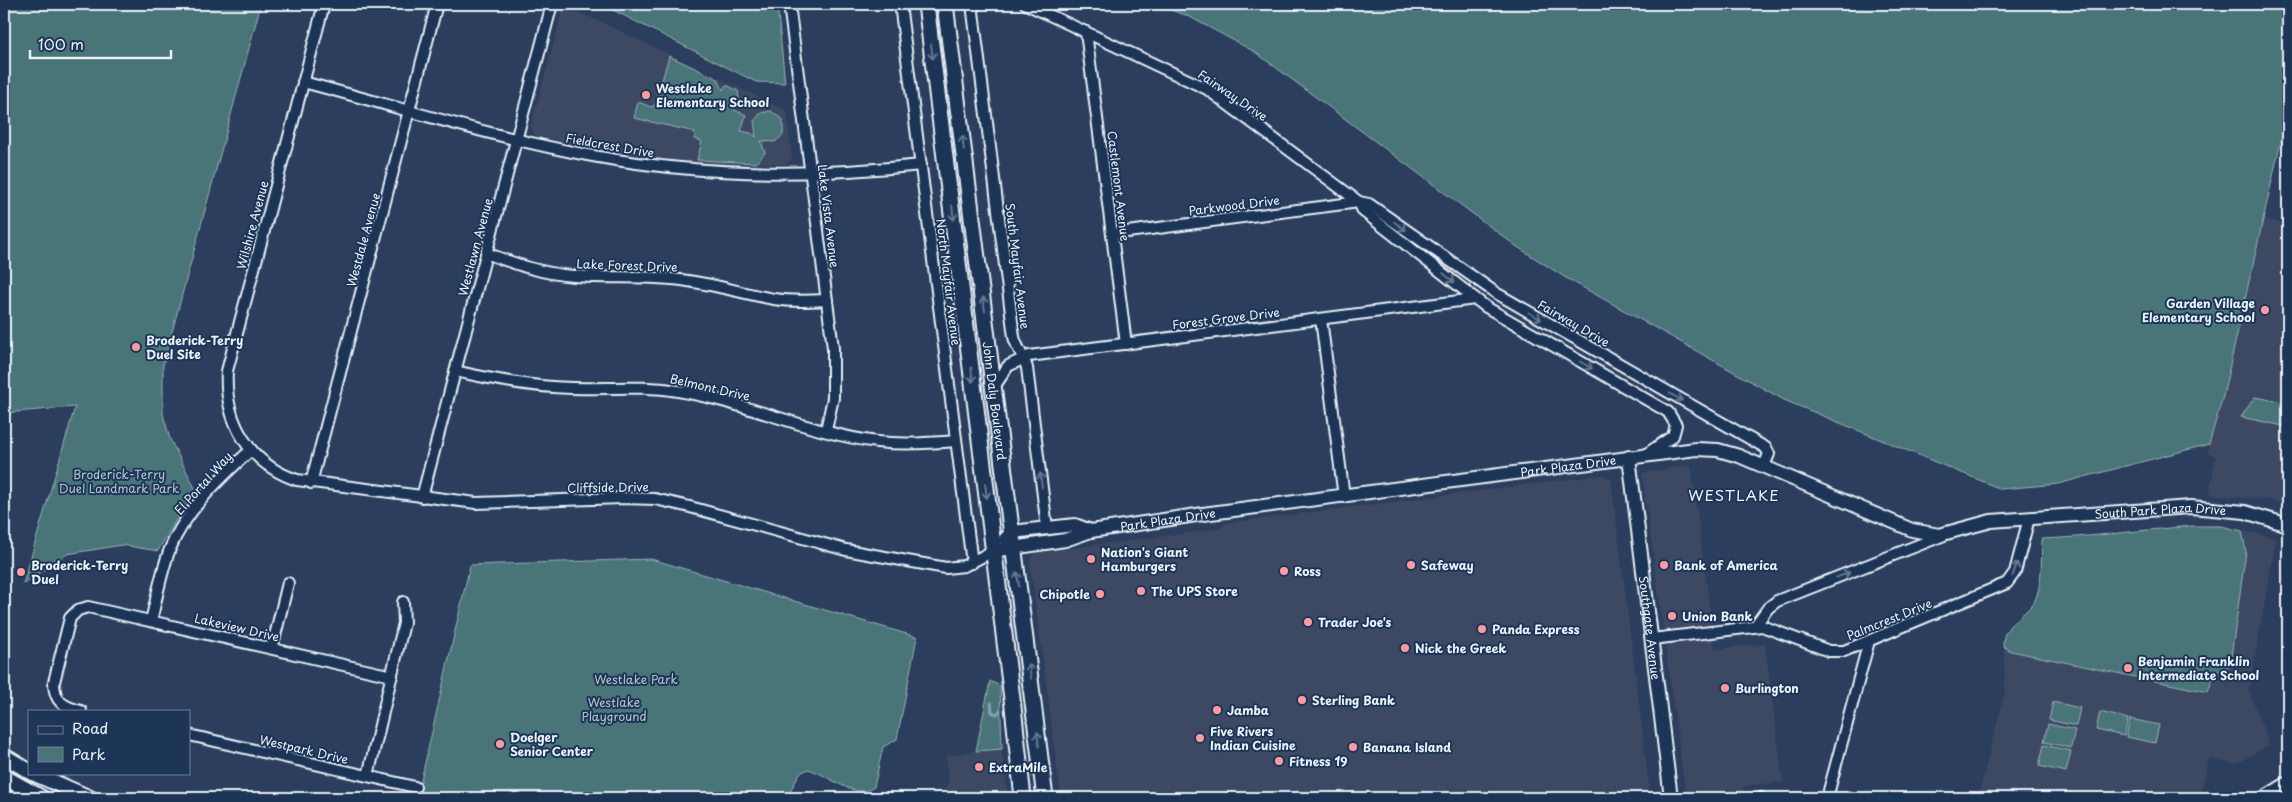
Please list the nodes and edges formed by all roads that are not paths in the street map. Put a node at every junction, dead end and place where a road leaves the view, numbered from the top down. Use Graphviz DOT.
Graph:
graph roads {
  1 [pos="324,4"];
  2 [pos="437,4"];
  3 [pos="552,4"];
  4 [pos="789,4"];
  5 [pos="900,4"];
  6 [pos="926,4"];
  7 [pos="945,4"];
  8 [pos="972,4"];
  9 [pos="1026,4"];
  10 [pos="1086,32"];
  11 [pos="303,82"];
  12 [pos="410,110"];
  13 [pos="516,139"];
  14 [pos="921,165"];
  15 [pos="811,173"];
  16 [pos="1358,202"];
  17 [pos="1112,234"];
  18 [pos="486,254"];
  19 [pos="1475,299"];
  20 [pos="827,300"];
  21 [pos="1321,319"];
  22 [pos="1126,344"];
  23 [pos="1024,357"];
  24 [pos="455,371"];
  25 [pos="994,387"];
  26 [pos="826,430"];
  27 [pos="956,441"];
  28 [pos="251,450"];
  29 [pos="1645,455"];
  30 [pos="1629,457"];
  31 [pos="1764,466"];
  32 [pos="311,483"];
  33 [pos="1344,496"];
  34 [pos="422,497"];
  35 [pos="2030,518"];
  36 [pos="2288,525"];
  37 [pos="1047,528"];
  38 [pos="1091,531"];
  39 [pos="1947,533"];
  40 [pos="1013,539"];
  41 [pos="993,551"];
  42 [pos="972,563"];
  43 [pos="288,583"];
  44 [pos="402,602"];
  45 [pos="151,620"];
  46 [pos="1755,626"];
  47 [pos="1652,639"];
  48 [pos="1869,641"];
  49 [pos="272,648"];
  50 [pos="392,676"];
  51 [pos="78,710"];
  52 [pos="190,735"];
  53 [pos="1018,755"];
  54 [pos="4,756"];
  55 [pos="28,770"];
  56 [pos="35,774"];
  57 [pos="368,776"];
  58 [pos="4,777"];
  59 [pos="2288,782"];
  60 [pos="415,787"];
  61 [pos="42,798"];
  62 [pos="90,798"];
  63 [pos="1015,798"];
  64 [pos="1023,798"];
  65 [pos="1045,798"];
  66 [pos="1671,798"];
  67 [pos="1755,798"];
  68 [pos="1760,798"];
  69 [pos="1827,798"];
  70 [pos="2262,798"];
  1 -- 11 [label="street, Wilshire Avenue"];
  2 -- 12 [label="street, Westdale Avenue"];
  3 -- 13 [label="street, Westlawn Avenue"];
  4 -- 15 [label="street, Lake Vista Avenue"];
  5 -- 14 [label="street, North Mayfair Avenue"];
  6 -- 41 [label="main road, John Daly Boulevard, one-way"];
  25 -- 7 [label="main road, John Daly Boulevard, one-way"];
  8 -- 23 [label="street, South Mayfair Avenue"];
  9 -- 10 [label="street, Fairway Drive"];
  10 -- 16 [label="street, Fairway Drive"];
  10 -- 17 [label="street, Castlemont Avenue"];
  11 -- 12 [label="street, Fieldcrest Drive"];
  11 -- 28 [label="street, Wilshire Avenue"];
  12 -- 13 [label="street, Fieldcrest Drive"];
  12 -- 32 [label="street, Westdale Avenue"];
  13 -- 15 [label="street, Fieldcrest Drive"];
  13 -- 18 [label="street, Westlawn Avenue"];
  14 -- 15 [label="street, Fieldcrest Drive"];
  14 -- 27 [label="street, North Mayfair Avenue"];
  15 -- 20 [label="street, Lake Vista Avenue"];
  16 -- 17 [label="street, Parkwood Drive"];
  16 -- 19 [label="street, Fairway Drive, one-way"];
  16 -- 31 [label="street, Fairway Drive, one-way"];
  17 -- 22 [label="street, Castlemont Avenue"];
  18 -- 20 [label="street, Lake Forest Drive"];
  18 -- 24 [label="street, Westlawn Avenue"];
  19 -- 21 [label="street, Forest Grove Drive"];
  19 -- 29 [label="street, Fairway Drive, one-way"];
  20 -- 26 [label="street, Lake Vista Avenue"];
  21 -- 22 [label="street, Forest Grove Drive"];
  21 -- 33 [label="street"];
  22 -- 23 [label="street, Forest Grove Drive"];
  23 -- 25 [label="street, Forest Grove Drive"];
  37 -- 23 [label="street, South Mayfair Avenue, one-way"];
  24 -- 26 [label="street, Belmont Drive"];
  24 -- 34 [label="street, Westlawn Avenue"];
  25 -- 40 [label="main road, John Daly Boulevard"];
  26 -- 27 [label="street, Belmont Drive"];
  27 -- 42 [label="street, North Mayfair Avenue"];
  28 -- 32 [label="street, Cliffside Drive"];
  28 -- 45 [label="street, El Portal Way"];
  29 -- 30 [label="street, Park Plaza Drive"];
  29 -- 31 [label="street, Park Plaza Drive"];
  30 -- 33 [label="street, Park Plaza Drive"];
  30 -- 47 [label="street, Southgate Avenue"];
  31 -- 39 [label="street, Park Plaza Drive"];
  32 -- 34 [label="street, Cliffside Drive"];
  33 -- 38 [label="street, Park Plaza Drive"];
  34 -- 42 [label="street, Cliffside Drive"];
  35 -- 36 [label="street, South Park Plaza Drive"];
  35 -- 39 [label="street, Park Plaza Drive"];
  48 -- 35 [label="street, Palmcrest Drive, one-way"];
  37 -- 38 [label="street, Park Plaza Drive"];
  37 -- 40 [label="street, Park Plaza Drive"];
  38 -- 40 [label="street, Park Plaza Drive"];
  46 -- 39 [label="street, one-way"];
  40 -- 41 [label="street, Park Plaza Drive"];
  65 -- 40 [label="main road, John Daly Boulevard, one-way"];
  41 -- 42 [label="street, Cliffside Drive"];
  41 -- 53 [label="main road, John Daly Boulevard"];
  43 -- 49 [label="street"];
  44 -- 50 [label="street"];
  45 -- 49 [label="street, Lakeview Drive"];
  45 -- 51 [label="street, Lakeview Drive"];
  46 -- 47 [label="street, Palmcrest Drive"];
  46 -- 48 [label="street, Palmcrest Drive"];
  47 -- 66 [label="street, Southgate Avenue"];
  48 -- 69 [label="street"];
  49 -- 50 [label="street, Lakeview Drive"];
  50 -- 57 [label="street"];
  52 -- 57 [label="street, Westpark Drive"];
  53 -- 63 [label="main road"];
  53 -- 64 [label="main road, John Daly Boulevard"];
  54 -- 55 [label="main road"];
  56 -- 62 [label="main road"];
  57 -- 60 [label="street, Westpark Drive"];
  58 -- 61 [label="main road"];
  59 -- 70 [label="street"];
  67 -- 68 [label="street"];
}
